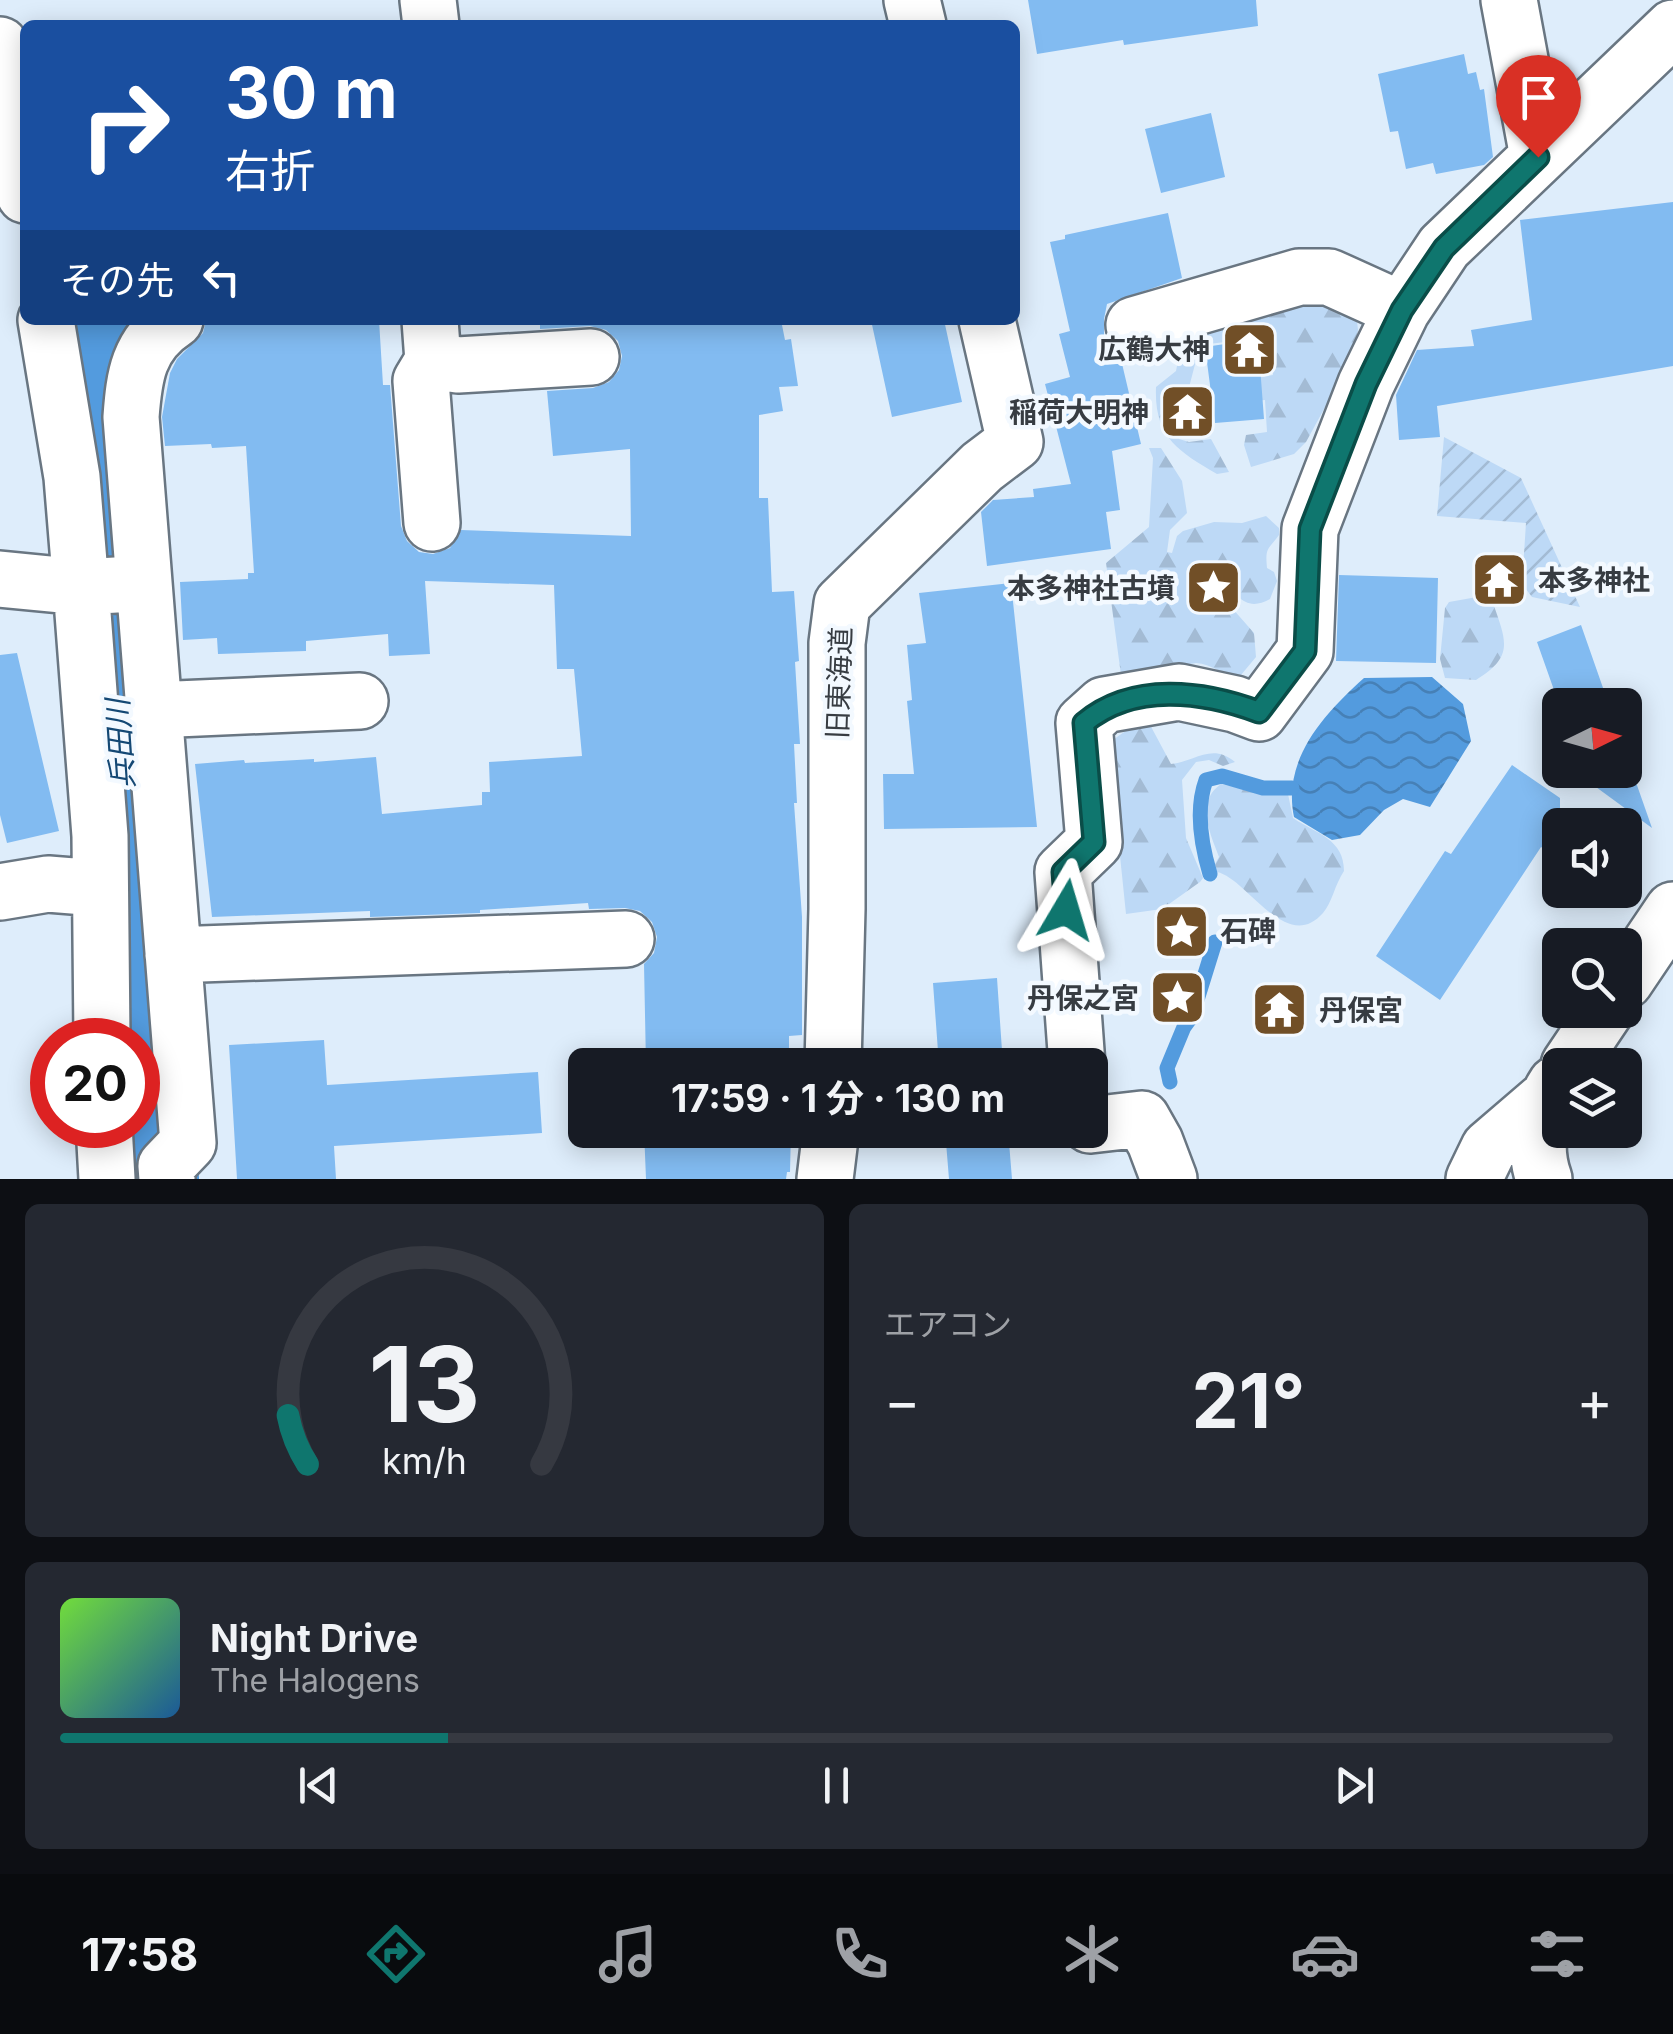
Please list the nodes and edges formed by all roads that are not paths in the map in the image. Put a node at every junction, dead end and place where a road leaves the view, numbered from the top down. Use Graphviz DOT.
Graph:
graph roads {
  1 [pos="1510,0"];
  2 [pos="1673,28"];
  3 [pos="0,45"];
  4 [pos="1538,157"];
  5 [pos="20,165"];
  6 [pos="1402,310"];
  7 [pos="1134,324"];
  8 [pos="47,325"];
  9 [pos="168,325"];
  10 [pos="988,325"];
  11 [pos="431,340"];
  12 [pos="591,356"];
  13 [pos="432,523"];
  14 [pos="0,578"];
  15 [pos="113,585"];
  16 [pos="360,701"];
  17 [pos="154,710"];
  18 [pos="98,888"];
  19 [pos="0,892"];
  20 [pos="1673,910"];
  21 [pos="626,939"];
  22 [pos="173,955"];
  23 [pos="1642,956"];
  24 [pos="101,1018"];
  25 [pos="833,1048"];
  26 [pos="1077,1048"];
  27 [pos="1542,1096"];
  28 [pos="1108,1123"];
  29 [pos="1542,1146"];
  30 [pos="105,1148"];
  31 [pos="829,1148"];
  32 [pos="1162,1160"];
  33 [pos="177,1161"];
  34 [pos="107,1179"];
  35 [pos="825,1179"];
  36 [pos="1474,1179"];
  37 [pos="1544,1179"];
  1 -- 4 [label="street"];
  2 -- 4 [label="street"];
  3 -- 5 [label="street"];
  4 -- 6 [label="street"];
  6 -- 7 [label="street"];
  6 -- 26 [label="street"];
  8 -- 15 [label="street"];
  9 -- 15 [label="street"];
  10 -- 25 [label="street, 旧東海道"];
  11 -- 12 [label="street"];
  11 -- 13 [label="street"];
  14 -- 15 [label="street"];
  15 -- 17 [label="street"];
  15 -- 18 [label="street"];
  16 -- 17 [label="street"];
  17 -- 22 [label="street"];
  18 -- 19 [label="street"];
  18 -- 24 [label="street"];
  20 -- 23 [label="street"];
  21 -- 22 [label="street"];
  22 -- 33 [label="street"];
  27 -- 36 [label="street"];
  28 -- 32 [label="street"];
  29 -- 37 [label="street"];
  30 -- 34 [label="street"];
  31 -- 35 [label="street"];
}
